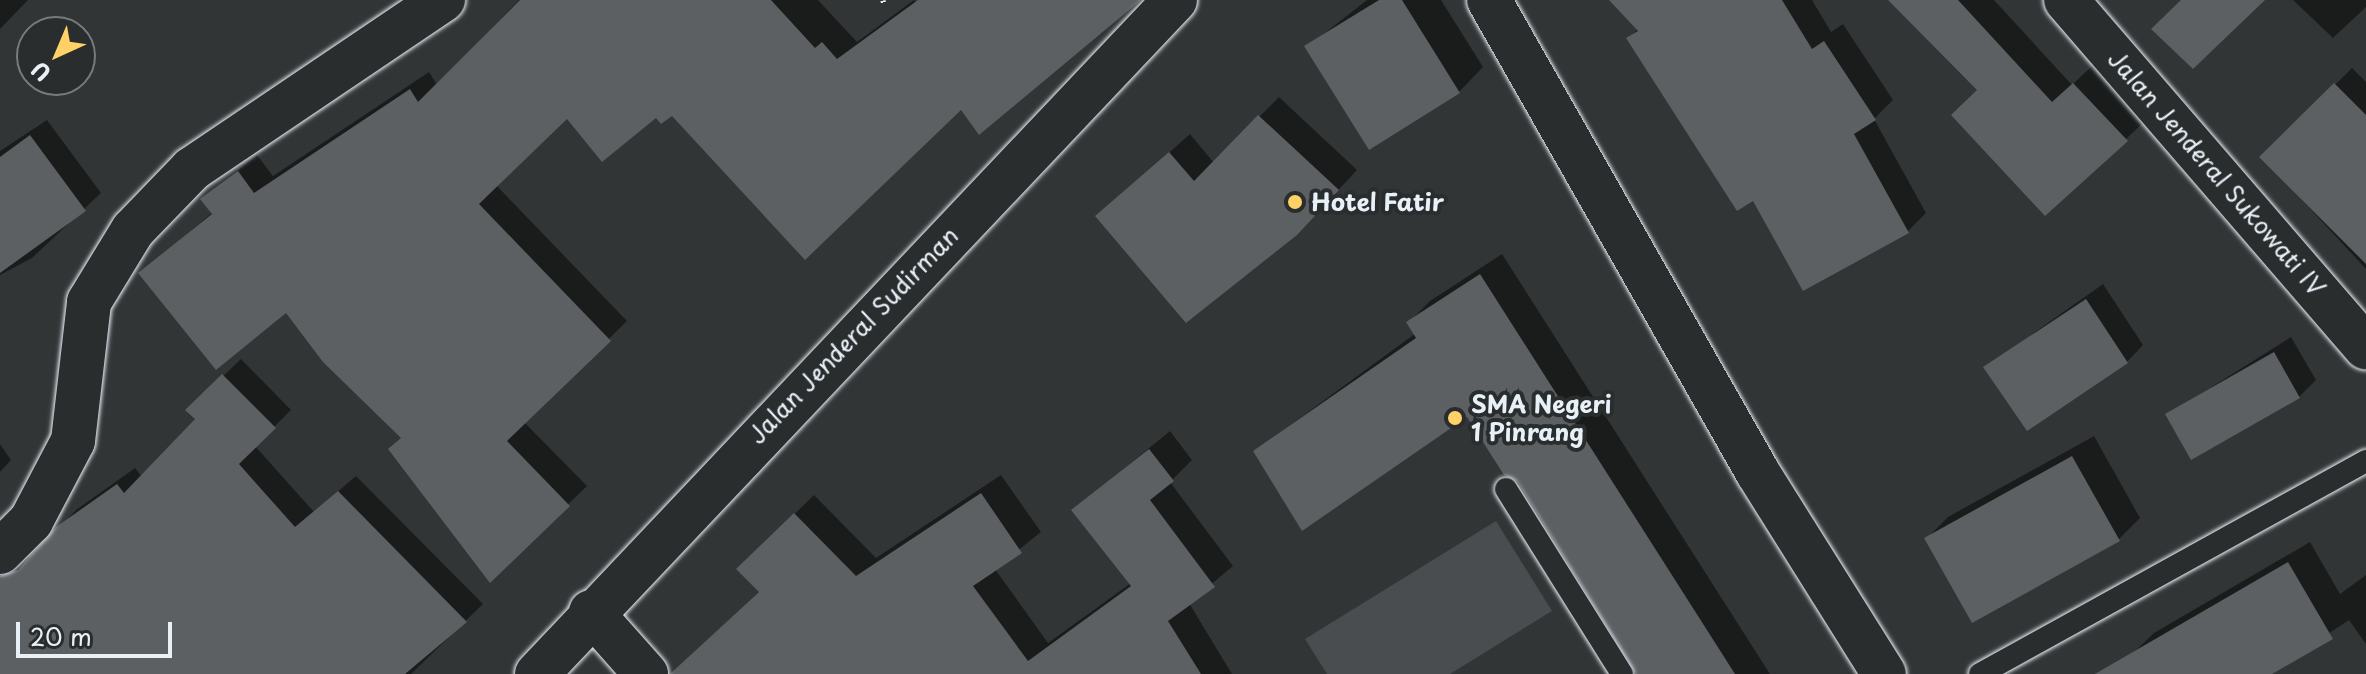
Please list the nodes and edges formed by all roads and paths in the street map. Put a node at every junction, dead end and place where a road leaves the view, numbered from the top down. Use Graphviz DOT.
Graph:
graph roads {
  1 [pos="443,0"];
  2 [pos="1175,0"];
  3 [pos="1489,0"];
  4 [pos="2066,0"];
  5 [pos="2366,348"];
  6 [pos="2366,461"];
  7 [pos="1506,489"];
  8 [pos="0,552"];
  9 [pos="591,612"];
  10 [pos="537,674"];
  11 [pos="646,674"];
  12 [pos="1622,674"];
  13 [pos="1884,674"];
  14 [pos="1980,674"];
  1 -- 8 [label="main road"];
  2 -- 9 [label="main road, Jalan Jenderal Sudirman"];
  3 -- 13 [label="main road"];
  4 -- 5 [label="main road, Jalan Jenderal Sukowati IV"];
  6 -- 14 [label="lane"];
  7 -- 12 [label="lane"];
  9 -- 10 [label="main road, Jalan Jenderal Sudirman"];
  9 -- 11 [label="main road"];
}
